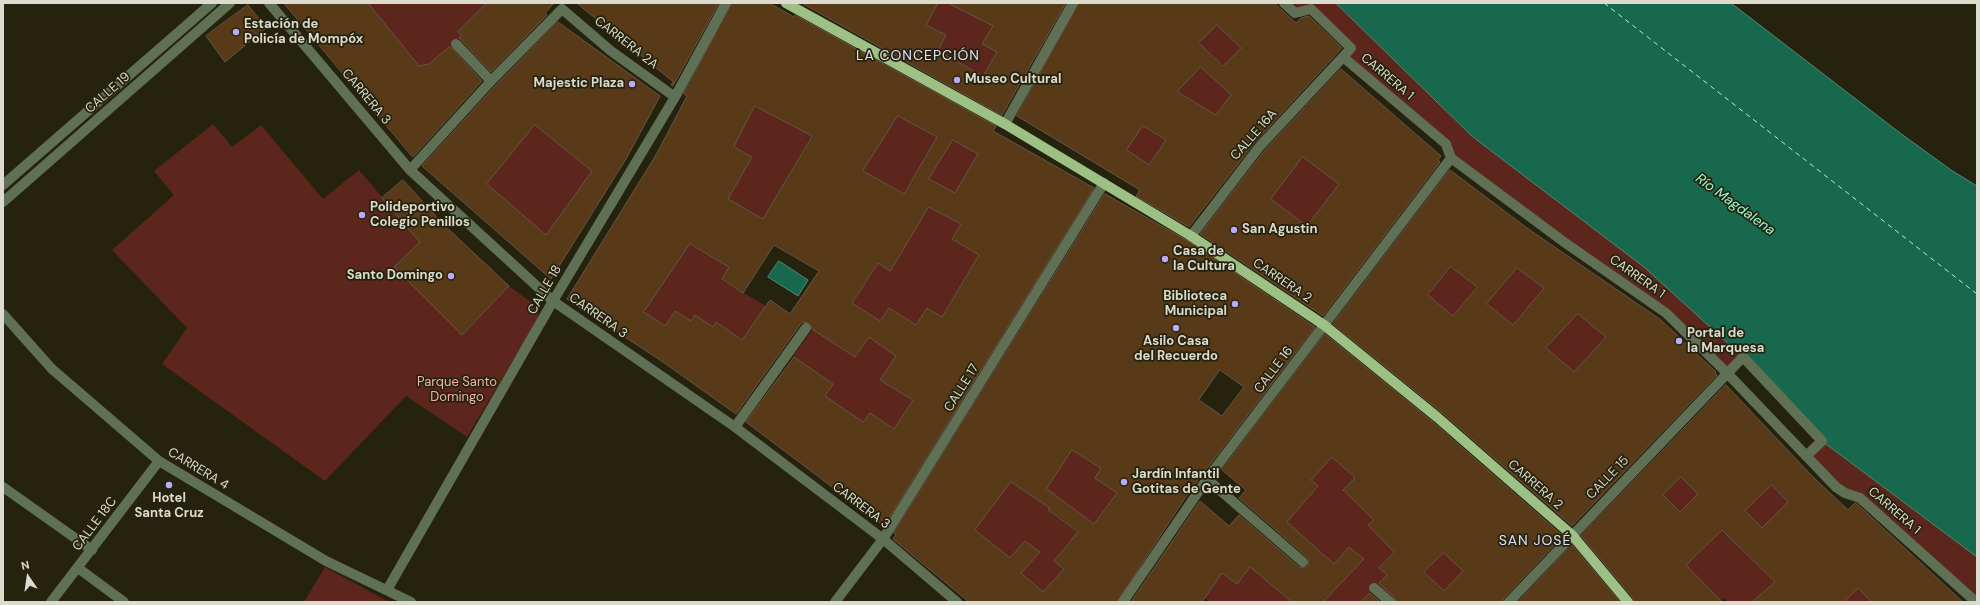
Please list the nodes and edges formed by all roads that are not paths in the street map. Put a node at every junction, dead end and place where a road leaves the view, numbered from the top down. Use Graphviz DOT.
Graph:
graph roads {
  1 [pos="212,3"];
  2 [pos="230,3"];
  3 [pos="269,3"];
  4 [pos="726,3"];
  5 [pos="786,3"];
  6 [pos="1073,3"];
  7 [pos="1284,3"];
  8 [pos="456,44"];
  9 [pos="1343,57"];
  10 [pos="491,81"];
  11 [pos="675,96"];
  12 [pos="1006,124"];
  13 [pos="1451,158"];
  14 [pos="410,170"];
  15 [pos="1104,182"];
  16 [pos="3,185"];
  17 [pos="3,202"];
  18 [pos="1191,236"];
  19 [pos="553,301"];
  20 [pos="3,314"];
  21 [pos="1324,325"];
  22 [pos="806,328"];
  23 [pos="1727,373"];
  24 [pos="735,427"];
  25 [pos="1806,456"];
  26 [pos="159,461"];
  27 [pos="1207,480"];
  28 [pos="3,487"];
  29 [pos="1572,535"];
  30 [pos="883,539"];
  31 [pos="92,550"];
  32 [pos="1303,562"];
  33 [pos="78,568"];
  34 [pos="1374,588"];
  35 [pos="387,590"];
  36 [pos="51,602"];
  37 [pos="124,602"];
  38 [pos="411,602"];
  39 [pos="835,602"];
  40 [pos="957,602"];
  41 [pos="1123,602"];
  42 [pos="1390,602"];
  43 [pos="1509,602"];
  44 [pos="1628,602"];
  45 [pos="1976,602"];
  1 -- 16 [label="street, CALLE 19"];
  2 -- 17 [label="street, CALLE 19"];
  3 -- 14 [label="street, CARRERA 3"];
  4 -- 11 [label="street, CALLE 18"];
  5 -- 12 [label="main road, CARRERA 2"];
  6 -- 12 [label="street"];
  7 -- 9 [label="street, CARRERA 1"];
  8 -- 10 [label="street"];
  9 -- 13 [label="street, CARRERA 1"];
  9 -- 18 [label="street, CALLE 16A"];
  10 -- 11 [label="street, CARRERA 2A"];
  10 -- 14 [label="street"];
  11 -- 19 [label="street, CALLE 18"];
  12 -- 15 [label="main road, CARRERA 2"];
  13 -- 21 [label="street, CALLE 16"];
  13 -- 23 [label="street, CARRERA 1"];
  14 -- 19 [label="street, CARRERA 3"];
  15 -- 18 [label="main road, CARRERA 2"];
  15 -- 30 [label="street, CALLE 17"];
  18 -- 21 [label="main road, CARRERA 2"];
  19 -- 24 [label="street, CARRERA 3"];
  19 -- 35 [label="street, CALLE 18"];
  20 -- 26 [label="street, CARRERA 4"];
  21 -- 27 [label="street, CALLE 16"];
  21 -- 29 [label="main road, CARRERA 2"];
  22 -- 24 [label="street"];
  23 -- 25 [label="street, CARRERA 1"];
  23 -- 25 [label="street, CALLE 15"];
  23 -- 29 [label="street, CALLE 15"];
  24 -- 30 [label="street, CARRERA 3"];
  25 -- 45 [label="street, CARRERA 1"];
  26 -- 31 [label="street, CALLE 18C"];
  26 -- 35 [label="street, CARRERA 4"];
  27 -- 32 [label="street"];
  27 -- 41 [label="street, CALLE 16"];
  28 -- 31 [label="street"];
  29 -- 43 [label="street, CALLE 15"];
  29 -- 44 [label="main road, CARRERA 2"];
  30 -- 39 [label="street, CALLE 17"];
  30 -- 40 [label="street, CARRERA 3"];
  31 -- 33 [label="street, CALLE 18C"];
  33 -- 36 [label="street, CALLE 18C"];
  33 -- 37 [label="street"];
  34 -- 42 [label="street"];
  35 -- 38 [label="street, CARRERA 4"];
}
